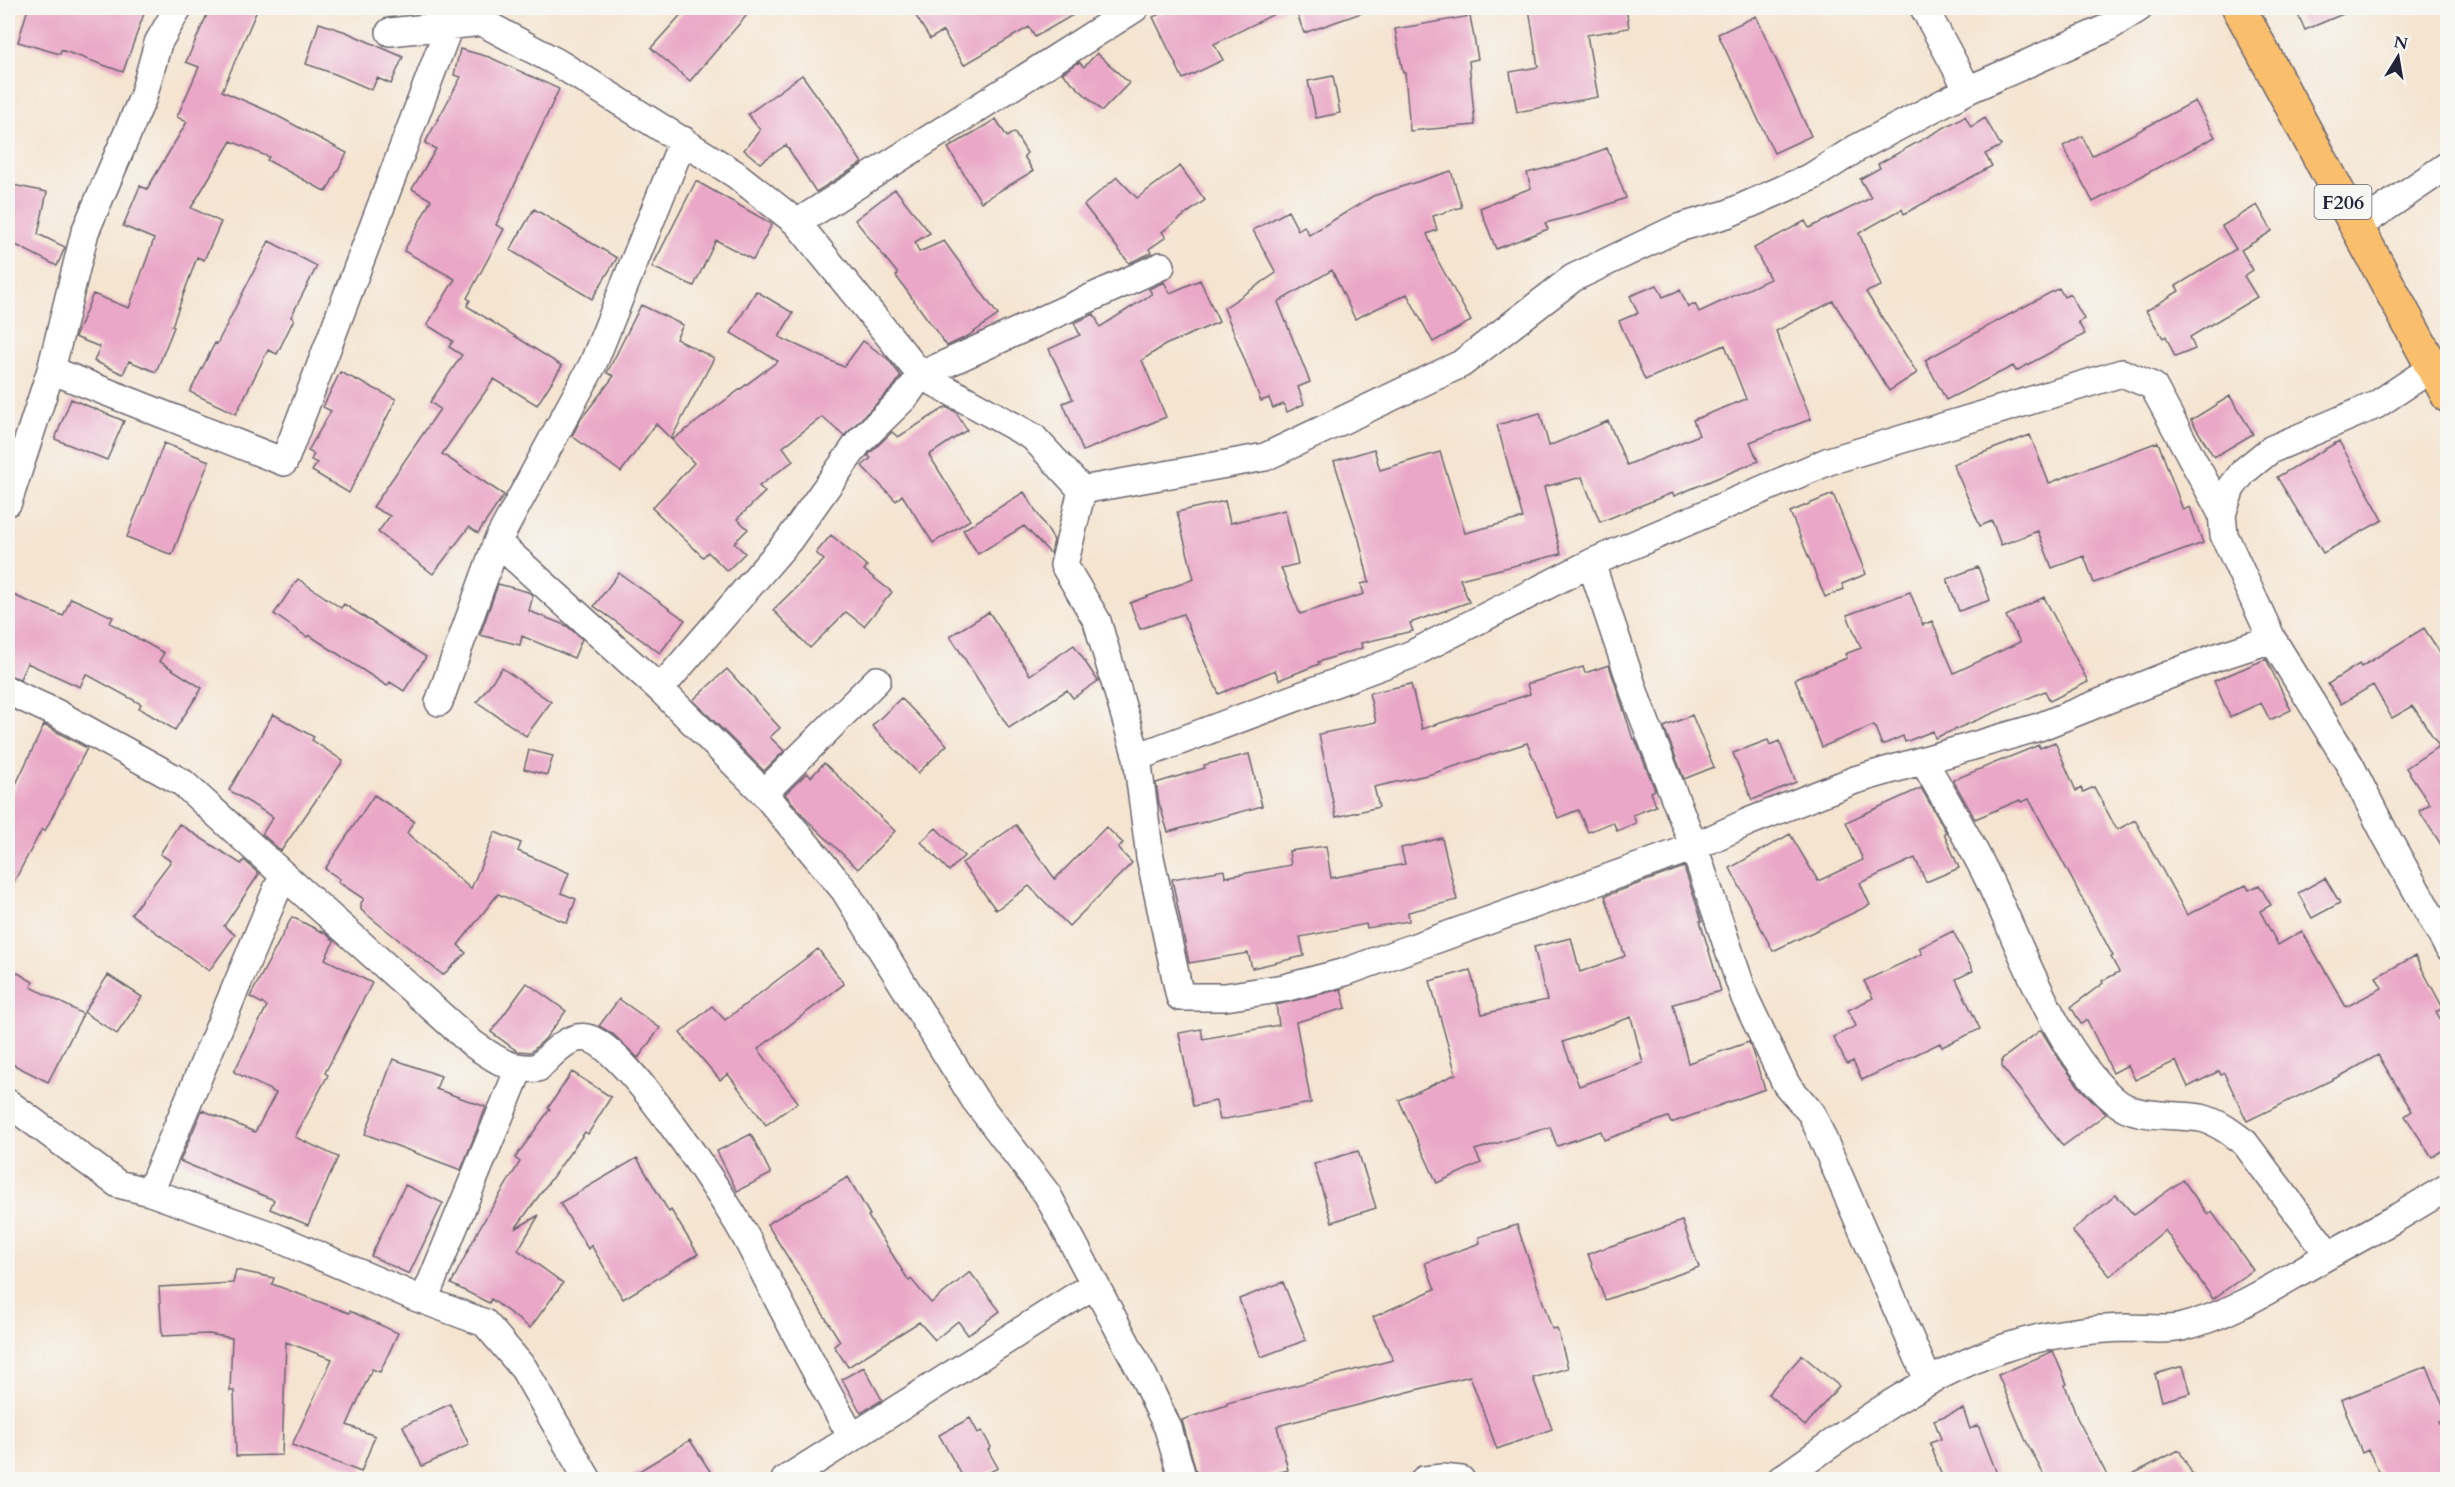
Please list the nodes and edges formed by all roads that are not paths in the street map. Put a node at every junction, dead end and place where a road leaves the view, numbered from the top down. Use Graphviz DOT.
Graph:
graph roads {
  1 [pos="178,8"];
  2 [pos="1135,8"];
  3 [pos="1924,8"];
  4 [pos="2139,8"];
  5 [pos="2239,8"];
  6 [pos="450,24"];
  7 [pos="390,32"];
  8 [pos="1968,90"];
  9 [pos="683,140"];
  10 [pos="2448,165"];
  11 [pos="797,223"];
  12 [pos="2357,227"];
  13 [pos="1161,266"];
  14 [pos="2432,368"];
  15 [pos="51,370"];
  16 [pos="921,375"];
  17 [pos="2448,396"];
  18 [pos="1082,490"];
  19 [pos="8,502"];
  20 [pos="2222,514"];
  21 [pos="497,542"];
  22 [pos="1592,563"];
  23 [pos="2272,639"];
  24 [pos="877,680"];
  25 [pos="660,689"];
  26 [pos="8,691"];
  27 [pos="439,702"];
  28 [pos="1137,757"];
  29 [pos="1923,760"];
  30 [pos="764,793"];
  31 [pos="1694,847"];
  32 [pos="283,875"];
  33 [pos="2448,947"];
  34 [pos="519,1069"];
  35 [pos="8,1103"];
  36 [pos="2448,1186"];
  37 [pos="150,1192"];
  38 [pos="2329,1255"];
  39 [pos="1095,1284"];
  40 [pos="423,1300"];
  41 [pos="1928,1380"];
  42 [pos="852,1437"];
  43 [pos="588,1479"];
  44 [pos="785,1479"];
  45 [pos="1183,1479"];
  46 [pos="1424,1479"];
  47 [pos="1461,1479"];
  48 [pos="1780,1479"];
  1 -- 15 [label="street"];
  2 -- 11 [label="street"];
  3 -- 8 [label="street"];
  4 -- 8 [label="street"];
  5 -- 12 [label="main road, F206"];
  6 -- 7 [label="street"];
  6 -- 9 [label="street"];
  6 -- 15 [label="street"];
  8 -- 18 [label="street"];
  9 -- 11 [label="street"];
  9 -- 21 [label="street"];
  10 -- 12 [label="street"];
  11 -- 16 [label="street"];
  12 -- 14 [label="main road, F206"];
  13 -- 16 [label="street"];
  14 -- 17 [label="main road, F206"];
  14 -- 20 [label="street"];
  15 -- 19 [label="street"];
  16 -- 18 [label="street"];
  16 -- 25 [label="street"];
  18 -- 28 [label="street"];
  20 -- 22 [label="street"];
  20 -- 23 [label="street"];
  21 -- 25 [label="street"];
  21 -- 27 [label="street"];
  22 -- 28 [label="street"];
  22 -- 31 [label="street"];
  23 -- 29 [label="street"];
  23 -- 33 [label="street"];
  24 -- 30 [label="street"];
  25 -- 30 [label="street"];
  26 -- 32 [label="street"];
  28 -- 31 [label="street"];
  29 -- 31 [label="street"];
  29 -- 38 [label="street"];
  30 -- 39 [label="street"];
  31 -- 41 [label="street"];
  32 -- 34 [label="street"];
  32 -- 37 [label="street"];
  34 -- 40 [label="street"];
  34 -- 42 [label="street"];
  35 -- 37 [label="street"];
  36 -- 38 [label="street"];
  37 -- 40 [label="street"];
  38 -- 41 [label="street"];
  39 -- 42 [label="street"];
  39 -- 45 [label="street"];
  40 -- 43 [label="street"];
  41 -- 48 [label="street"];
  42 -- 44 [label="street"];
  46 -- 47 [label="street"];
}
